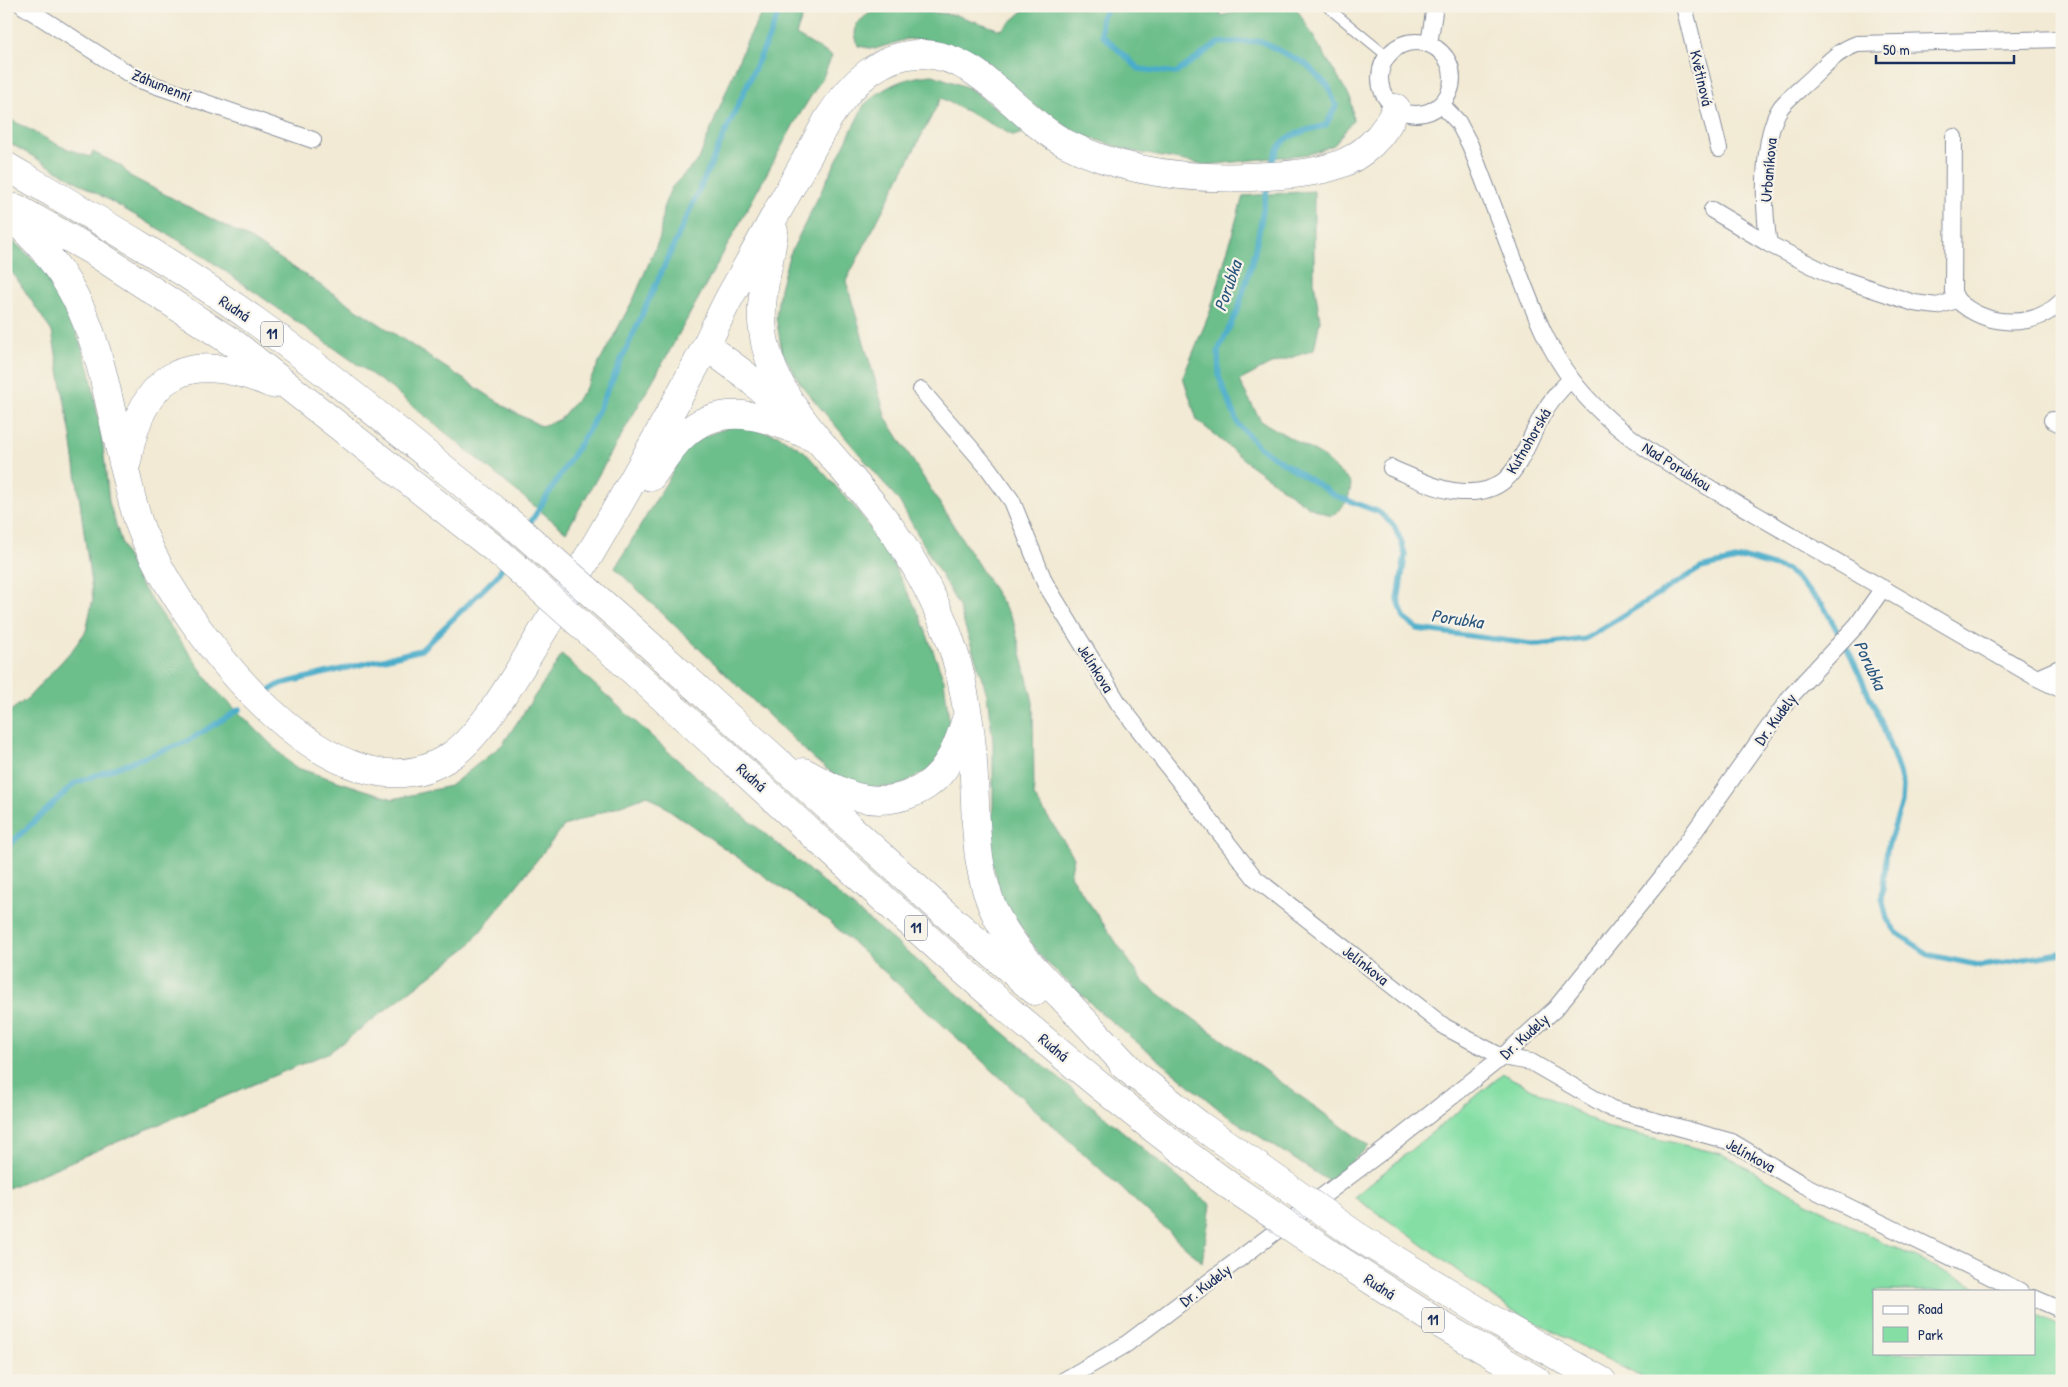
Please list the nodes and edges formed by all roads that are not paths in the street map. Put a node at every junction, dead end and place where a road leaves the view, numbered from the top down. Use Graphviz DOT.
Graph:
graph roads {
  1 [pos="23,6"];
  2 [pos="1326,6"];
  3 [pos="1435,6"];
  4 [pos="1684,6"];
  5 [pos="2062,39"];
  6 [pos="1428,44"];
  7 [pos="1388,56"];
  8 [pos="1441,104"];
  9 [pos="1396,108"];
  10 [pos="1954,137"];
  11 [pos="313,140"];
  12 [pos="1719,149"];
  13 [pos="6,166"];
  14 [pos="6,202"];
  15 [pos="1712,210"];
  16 [pos="6,213"];
  17 [pos="776,217"];
  18 [pos="1769,244"];
  19 [pos="1957,300"];
  20 [pos="2062,301"];
  21 [pos="706,346"];
  22 [pos="1571,379"];
  23 [pos="921,390"];
  24 [pos="307,400"];
  25 [pos="819,441"];
  26 [pos="1391,468"];
  27 [pos="125,470"];
  28 [pos="596,548"];
  29 [pos="1883,588"];
  30 [pos="2062,667"];
  31 [pos="2037,678"];
  32 [pos="2062,690"];
  33 [pos="967,718"];
  34 [pos="773,756"];
  35 [pos="1502,1057"];
  36 [pos="1137,1077"];
  37 [pos="2018,1290"];
  38 [pos="2036,1299"];
  39 [pos="2062,1310"];
  40 [pos="1064,1381"];
  41 [pos="1538,1381"];
  42 [pos="1602,1381"];
  1 -- 11 [label="street, Záhumenní"];
  2 -- 7 [label="lane"];
  3 -- 6 [label="street"];
  4 -- 12 [label="street, Květinová"];
  5 -- 18 [label="street, Urbaníkova"];
  6 -- 7 [label="street"];
  6 -- 8 [label="street"];
  7 -- 9 [label="street"];
  8 -- 9 [label="street"];
  8 -- 22 [label="street, Nad Porubkou"];
  9 -- 17 [label="highway"];
  10 -- 19 [label="street"];
  13 -- 34 [label="highway, Rudná / 11, bridge"];
  14 -- 24 [label="highway, Rudná / 11"];
  15 -- 18 [label="street"];
  16 -- 27 [label="highway"];
  17 -- 21 [label="highway"];
  17 -- 25 [label="highway"];
  18 -- 19 [label="street"];
  19 -- 20 [label="street"];
  21 -- 25 [label="highway"];
  21 -- 28 [label="highway"];
  22 -- 26 [label="street, Kutnohorská"];
  22 -- 29 [label="street, Nad Porubkou"];
  23 -- 35 [label="street, Jelínkova"];
  24 -- 27 [label="highway"];
  24 -- 41 [label="highway, Rudná / 11, bridge"];
  25 -- 28 [label="highway"];
  25 -- 33 [label="highway"];
  27 -- 28 [label="highway"];
  29 -- 31 [label="street, Nad Porubkou"];
  29 -- 35 [label="street, Dr. Kudely"];
  30 -- 31 [label="street"];
  31 -- 32 [label="street, Nad Porubkou"];
  33 -- 34 [label="highway"];
  33 -- 36 [label="highway"];
  34 -- 36 [label="highway, Rudná / 11"];
  35 -- 37 [label="street, Jelínkova"];
  35 -- 40 [label="street, Dr. Kudely"];
  36 -- 42 [label="highway, Rudná / 11, bridge"];
  38 -- 39 [label="street"];
}
